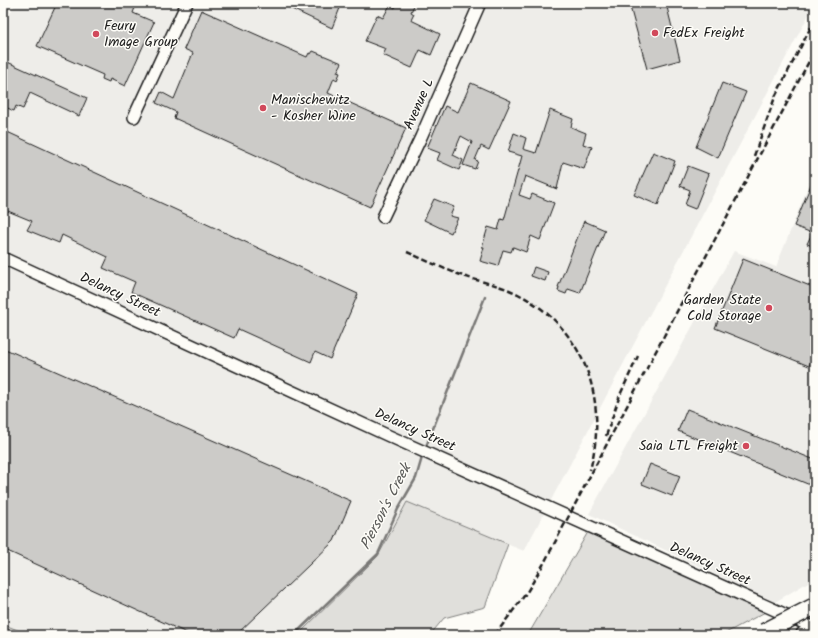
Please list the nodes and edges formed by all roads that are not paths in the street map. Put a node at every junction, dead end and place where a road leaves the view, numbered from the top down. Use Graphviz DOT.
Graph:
graph roads {
  1 [pos="187,3"];
  2 [pos="480,3"];
  3 [pos="134,117"];
  4 [pos="383,217"];
  5 [pos="3,258"];
  6 [pos="815,606"];
  7 [pos="815,629"];
  8 [pos="761,634"];
  9 [pos="804,635"];
  1 -- 3 [label="street"];
  2 -- 4 [label="street, Avenue L"];
  5 -- 7 [label="street, Delancy Street"];
  6 -- 8 [label="highway, bridge"];
  7 -- 9 [label="highway"];
}
